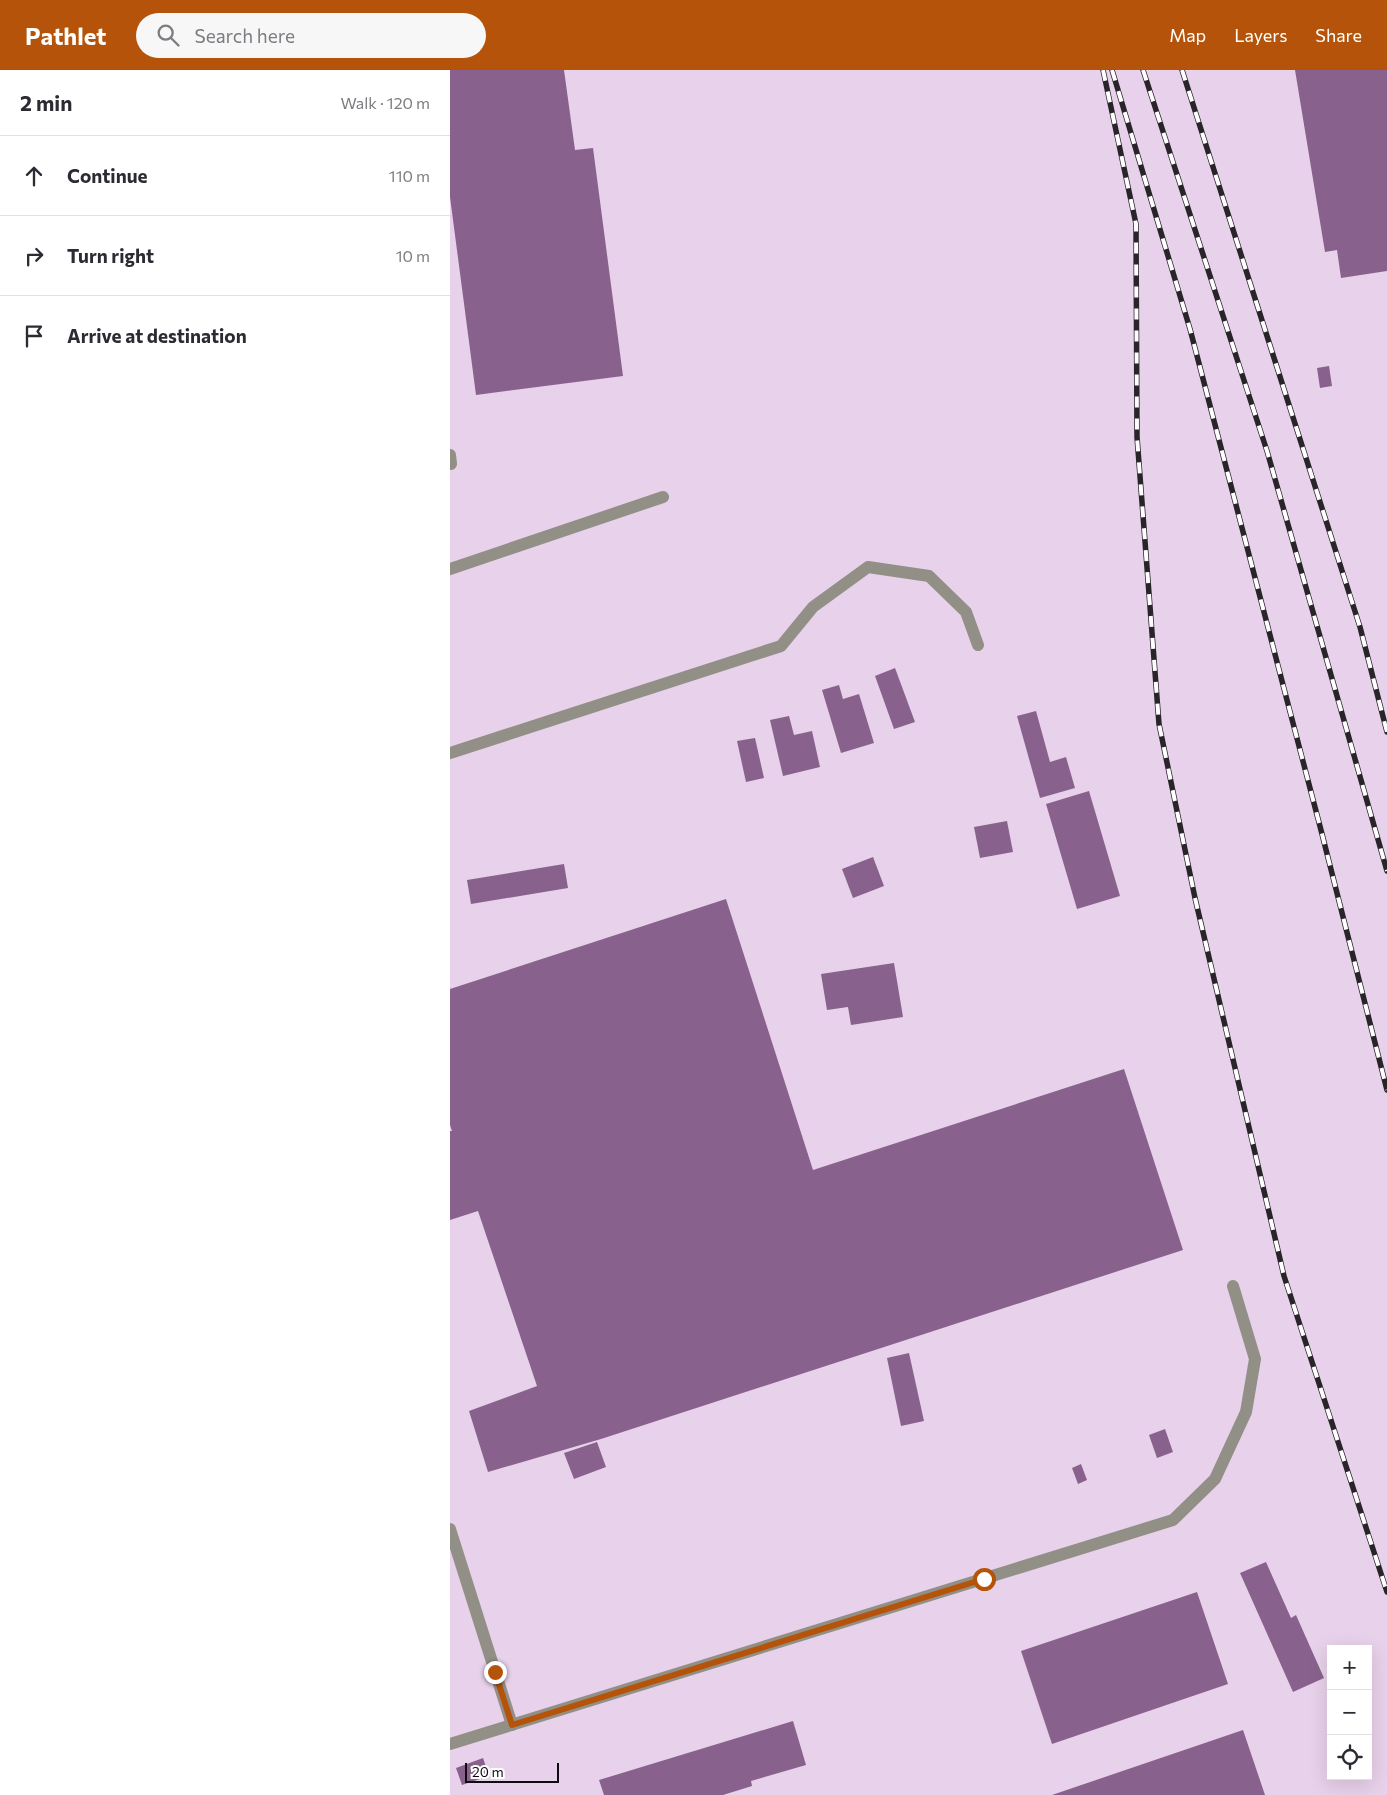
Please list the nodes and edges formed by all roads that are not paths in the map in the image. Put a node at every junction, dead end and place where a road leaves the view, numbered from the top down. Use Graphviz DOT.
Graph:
graph roads {
  1 [pos="663,497"];
  2 [pos="450,569"];
  3 [pos="978,645"];
  4 [pos="450,753"];
  5 [pos="1233,1286"];
  6 [pos="450,1529"];
  7 [pos="512,1725"];
  8 [pos="450,1744"];
  1 -- 2 [label="lane"];
  3 -- 4 [label="lane"];
  5 -- 7 [label="lane"];
  6 -- 7 [label="lane"];
  7 -- 8 [label="lane"];
}
